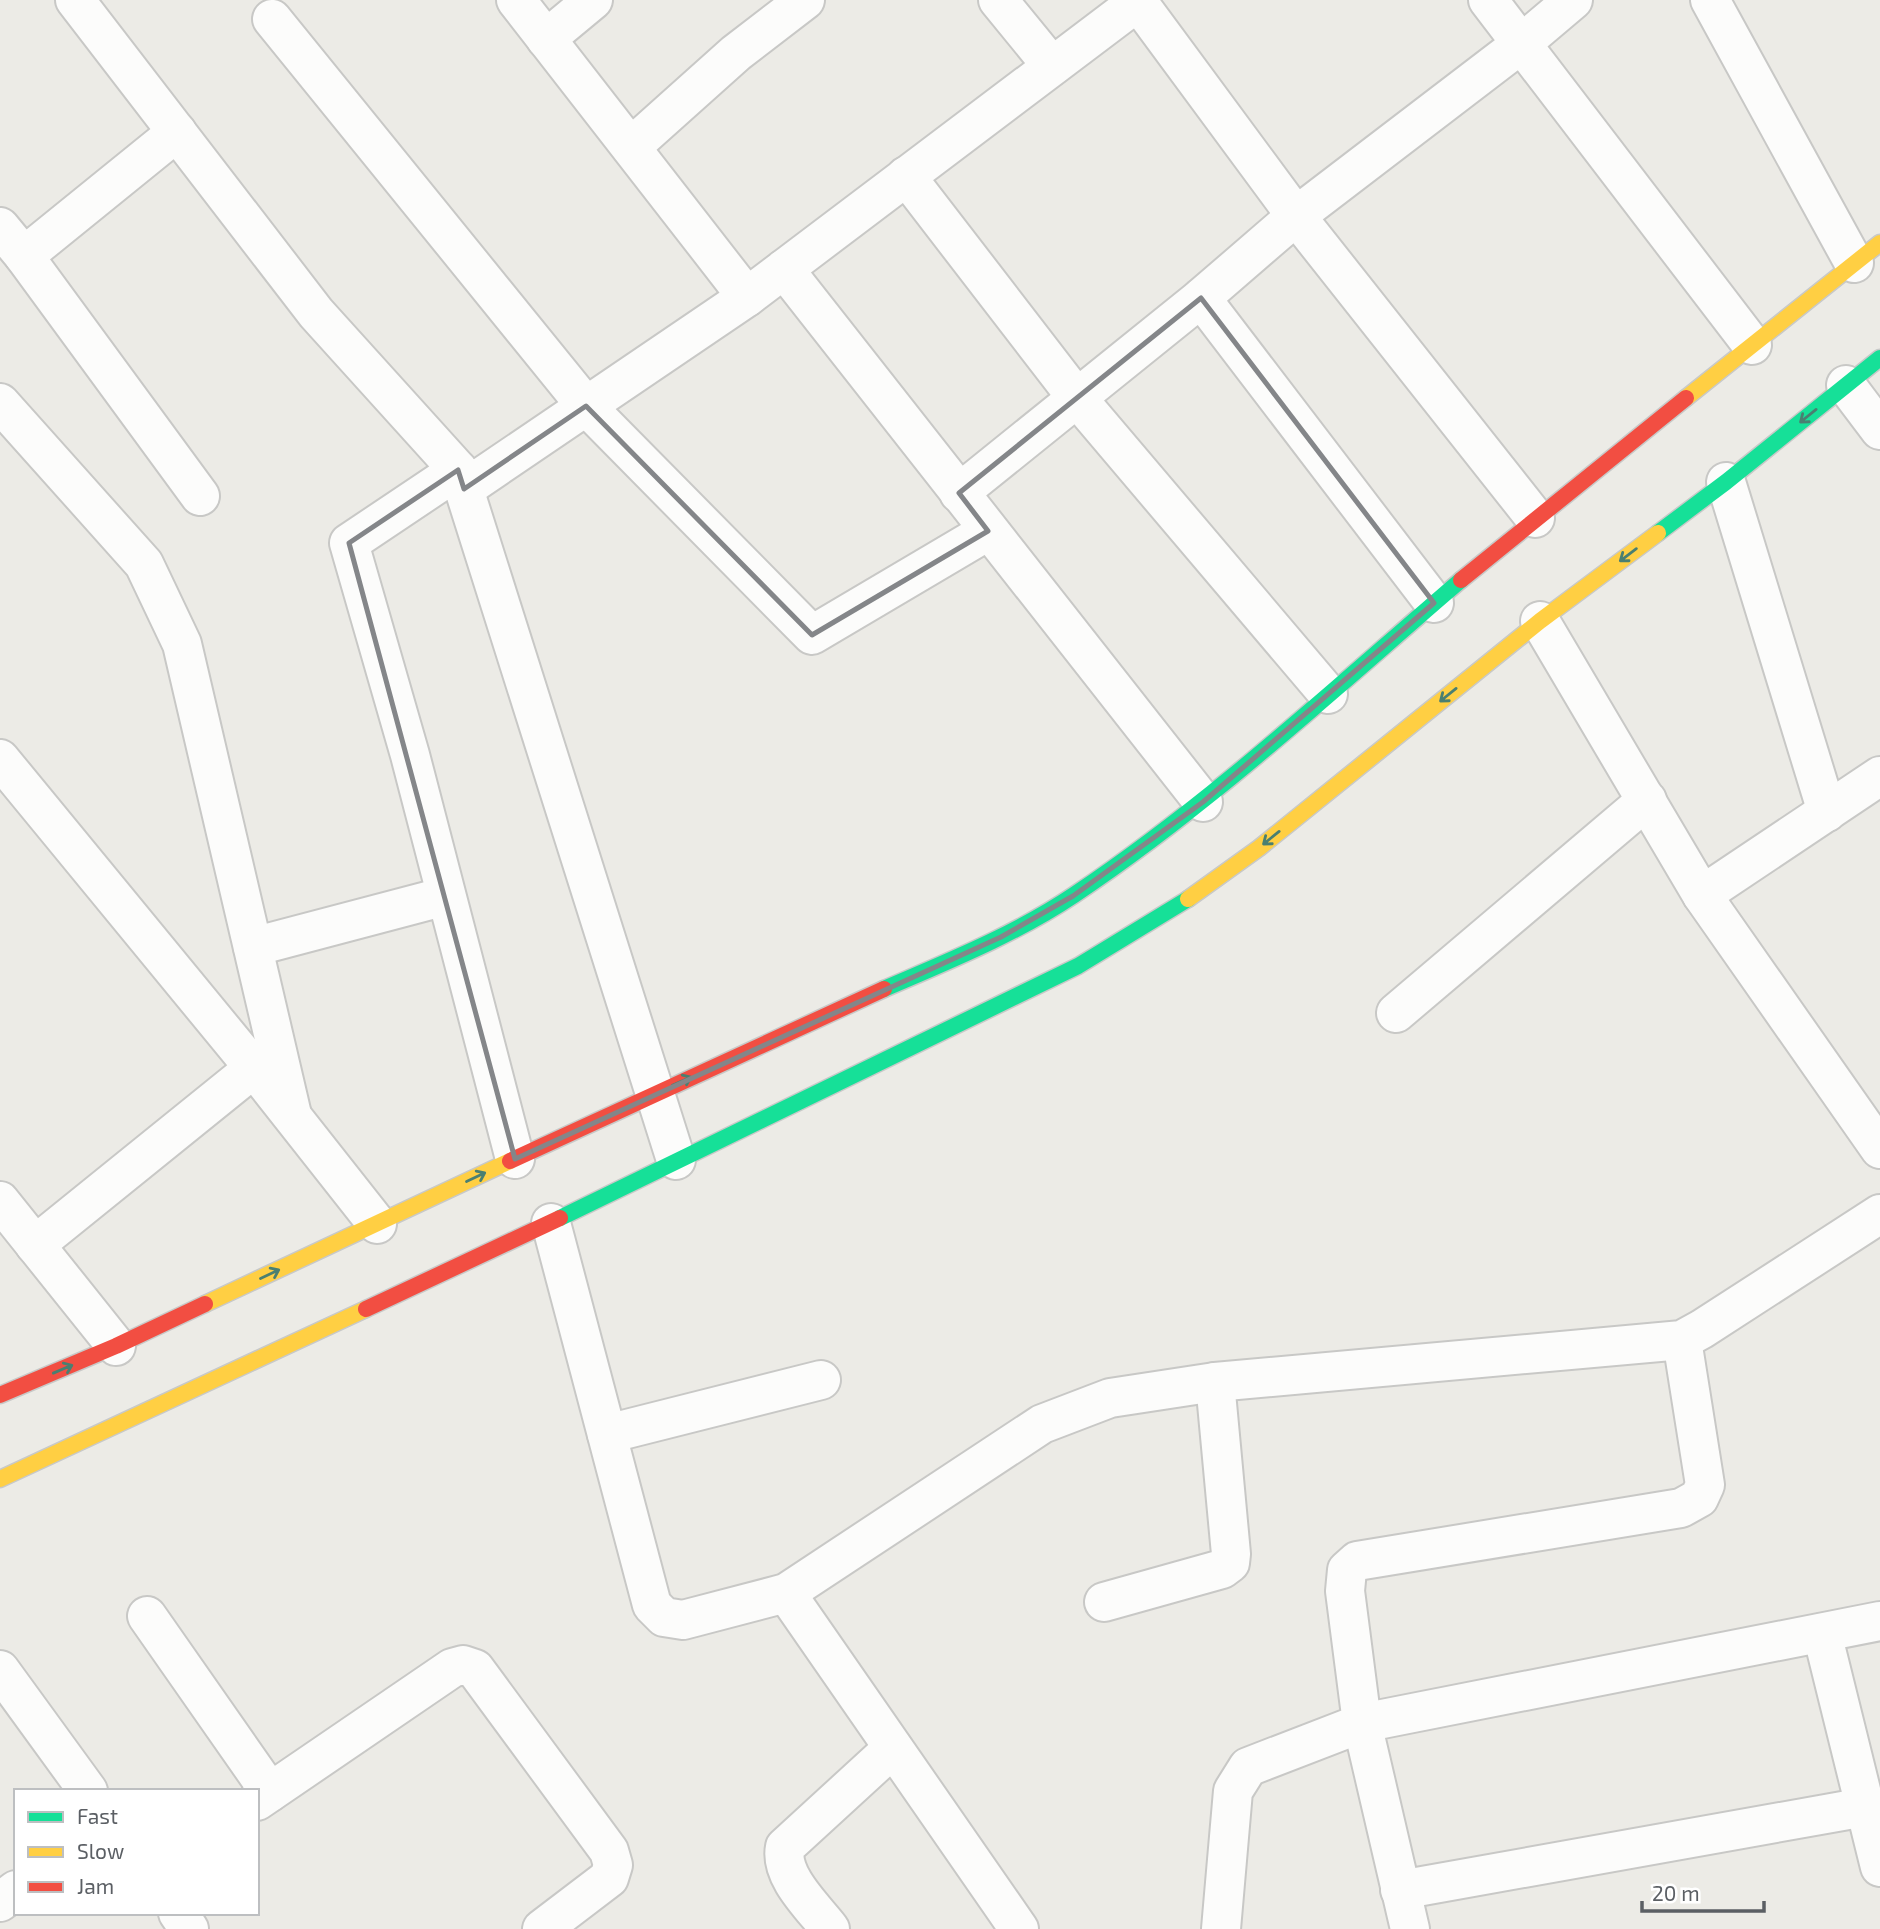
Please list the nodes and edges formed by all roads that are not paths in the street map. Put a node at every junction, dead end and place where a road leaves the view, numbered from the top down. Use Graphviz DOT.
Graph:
graph roads {
  1 [pos="75,0"];
  2 [pos="516,0"];
  3 [pos="593,0"];
  4 [pos="805,0"];
  5 [pos="998,0"];
  6 [pos="1488,0"];
  7 [pos="1573,0"];
  8 [pos="1710,0"];
  9 [pos="1139,1"];
  10 [pos="272,19"];
  11 [pos="546,38"];
  12 [pos="1521,44"];
  13 [pos="1052,66"];
  14 [pos="177,132"];
  15 [pos="631,147"];
  16 [pos="906,176"];
  17 [pos="1296,216"];
  18 [pos="0,227"];
  19 [pos="1867,253"];
  20 [pos="24,256"];
  21 [pos="784,269"];
  22 [pos="747,298"];
  23 [pos="1201,298"];
  24 [pos="1752,345"];
  25 [pos="1880,358"];
  26 [pos="1846,385"];
  27 [pos="1077,398"];
  28 [pos="0,403"];
  29 [pos="586,406"];
  30 [pos="1880,430"];
  31 [pos="461,480"];
  32 [pos="1726,482"];
  33 [pos="959,493"];
  34 [pos="200,496"];
  35 [pos="1535,518"];
  36 [pos="988,531"];
  37 [pos="1434,603"];
  38 [pos="1540,621"];
  39 [pos="1328,694"];
  40 [pos="0,759"];
  41 [pos="1880,776"];
  42 [pos="1647,800"];
  43 [pos="1203,802"];
  44 [pos="1827,812"];
  45 [pos="1702,895"];
  46 [pos="446,896"];
  47 [pos="253,947"];
  48 [pos="1396,1013"];
  49 [pos="254,1068"];
  50 [pos="654,1093"];
  51 [pos="292,1115"];
  52 [pos="1880,1149"];
  53 [pos="515,1158"];
  54 [pos="676,1160"];
  55 [pos="0,1201"];
  56 [pos="1880,1214"];
  57 [pos="551,1223"];
  58 [pos="377,1224"];
  59 [pos="35,1245"];
  60 [pos="1682,1340"];
  61 [pos="116,1346"];
  62 [pos="821,1380"];
  63 [pos="1215,1382"];
  64 [pos="0,1395"];
  65 [pos="607,1434"];
  66 [pos="0,1479"];
  67 [pos="786,1593"];
  68 [pos="1104,1602"];
  69 [pos="147,1616"];
  70 [pos="1880,1621"];
  71 [pos="1822,1633"];
  72 [pos="0,1670"];
  73 [pos="1362,1723"];
  74 [pos="893,1748"];
  75 [pos="87,1789"];
  76 [pos="264,1796"];
  77 [pos="1865,1807"];
  78 [pos="1880,1867"];
  79 [pos="1400,1890"];
  80 [pos="542,1929"];
  81 [pos="830,1929"];
  82 [pos="1019,1929"];
  83 [pos="1222,1929"];
  84 [pos="1410,1929"];
  1 -- 14 [label="street"];
  2 -- 11 [label="street"];
  3 -- 11 [label="street"];
  4 -- 15 [label="street"];
  5 -- 13 [label="street"];
  6 -- 12 [label="street"];
  7 -- 12 [label="street"];
  8 -- 19 [label="street"];
  9 -- 13 [label="street"];
  9 -- 17 [label="street"];
  10 -- 29 [label="street"];
  11 -- 15 [label="street"];
  12 -- 17 [label="street"];
  12 -- 24 [label="street"];
  13 -- 16 [label="street"];
  14 -- 20 [label="street"];
  14 -- 31 [label="street"];
  15 -- 22 [label="street"];
  16 -- 21 [label="street"];
  16 -- 27 [label="street"];
  17 -- 23 [label="street"];
  17 -- 35 [label="street"];
  18 -- 20 [label="street"];
  19 -- 24 [label="street"];
  20 -- 34 [label="street"];
  21 -- 22 [label="street"];
  21 -- 33 [label="street"];
  22 -- 29 [label="street"];
  23 -- 27 [label="street"];
  23 -- 37 [label="street"];
  24 -- 35 [label="street"];
  25 -- 26 [label="street"];
  26 -- 30 [label="street"];
  26 -- 32 [label="street, one-way"];
  27 -- 33 [label="street"];
  27 -- 39 [label="street"];
  28 -- 47 [label="street"];
  29 -- 31 [label="street"];
  29 -- 36 [label="street"];
  31 -- 46 [label="street"];
  31 -- 50 [label="street"];
  32 -- 38 [label="street, one-way"];
  32 -- 44 [label="street"];
  33 -- 36 [label="street"];
  35 -- 37 [label="street"];
  36 -- 43 [label="street"];
  37 -- 39 [label="street"];
  38 -- 42 [label="street"];
  38 -- 54 [label="street, one-way"];
  39 -- 43 [label="street"];
  40 -- 49 [label="street"];
  41 -- 44 [label="street"];
  42 -- 45 [label="street"];
  42 -- 48 [label="street"];
  50 -- 43 [label="street, one-way"];
  44 -- 45 [label="street"];
  45 -- 52 [label="street"];
  46 -- 47 [label="street"];
  46 -- 53 [label="street"];
  47 -- 51 [label="street"];
  49 -- 51 [label="street"];
  49 -- 59 [label="street"];
  50 -- 53 [label="street"];
  50 -- 54 [label="street"];
  51 -- 58 [label="street"];
  58 -- 53 [label="street, one-way"];
  54 -- 57 [label="street"];
  55 -- 59 [label="street"];
  56 -- 60 [label="street"];
  57 -- 65 [label="street"];
  57 -- 66 [label="street"];
  61 -- 58 [label="street, one-way"];
  59 -- 61 [label="street"];
  60 -- 63 [label="street"];
  60 -- 73 [label="street"];
  64 -- 61 [label="street, one-way"];
  62 -- 65 [label="street"];
  63 -- 67 [label="street"];
  63 -- 68 [label="street"];
  65 -- 67 [label="street"];
  67 -- 74 [label="street"];
  69 -- 76 [label="street"];
  70 -- 71 [label="street"];
  71 -- 73 [label="street"];
  71 -- 77 [label="street"];
  72 -- 75 [label="street"];
  73 -- 79 [label="street"];
  73 -- 83 [label="street"];
  74 -- 81 [label="street"];
  74 -- 82 [label="street"];
  76 -- 80 [label="street"];
  77 -- 78 [label="street"];
  77 -- 79 [label="street"];
  79 -- 84 [label="street"];
}
